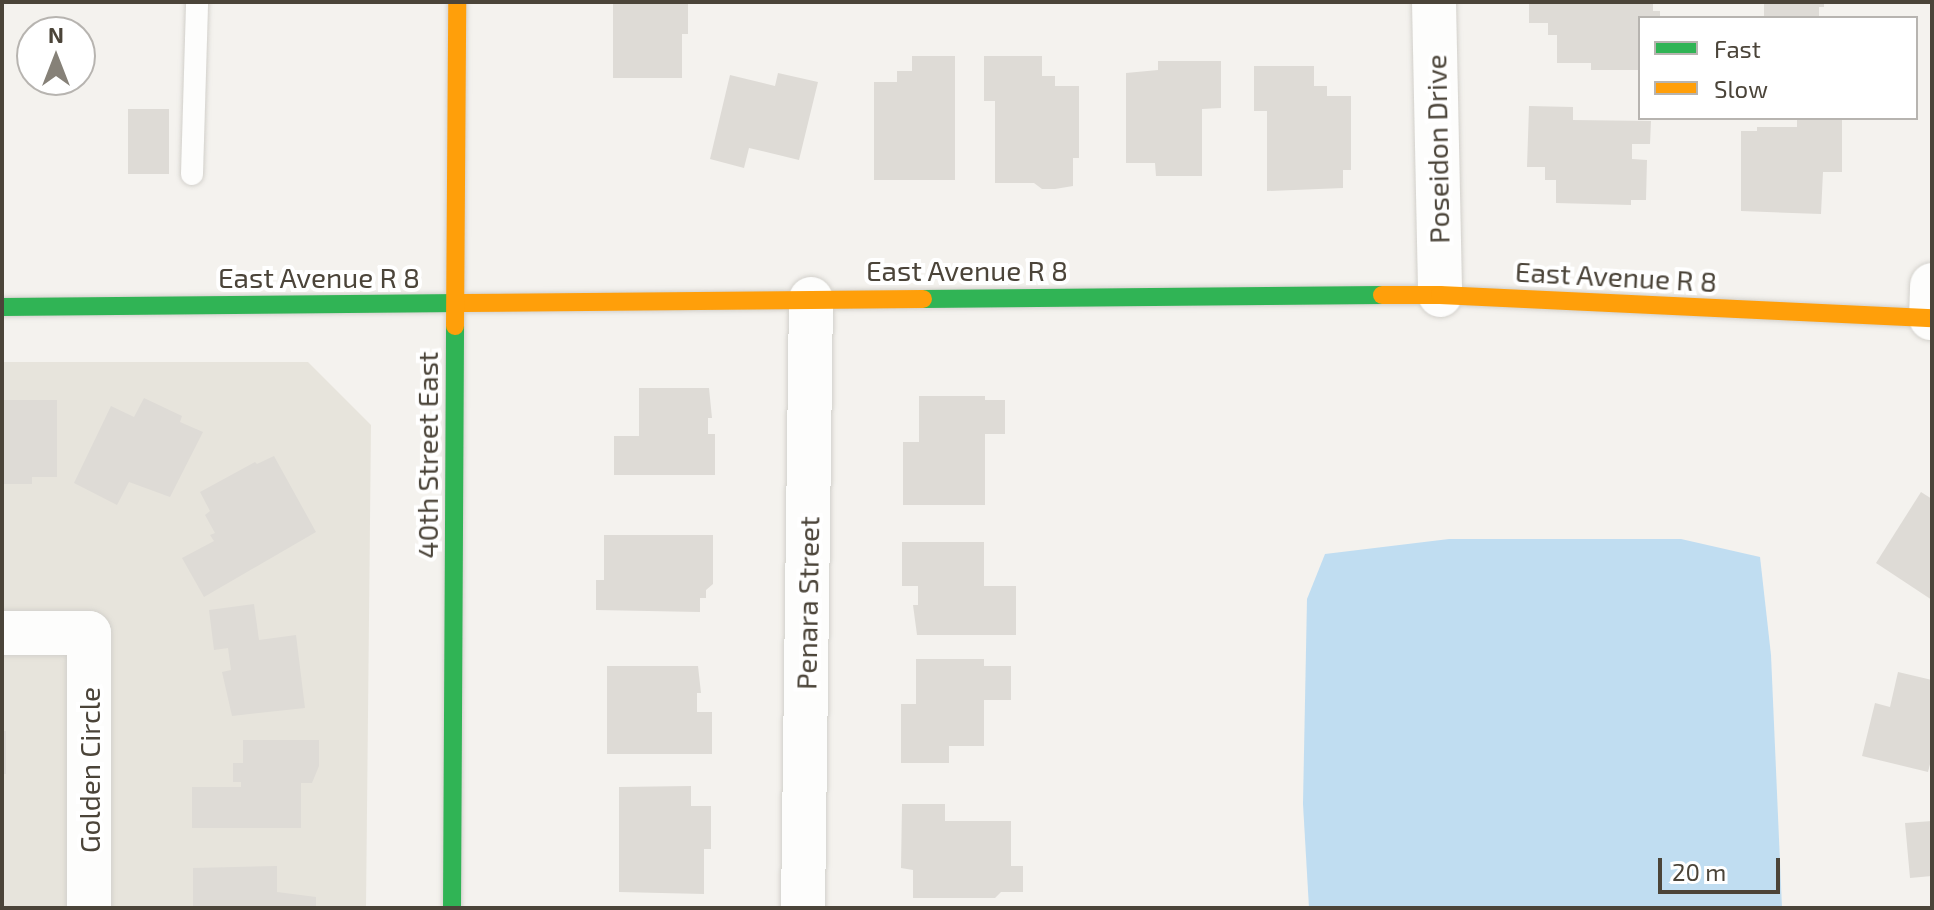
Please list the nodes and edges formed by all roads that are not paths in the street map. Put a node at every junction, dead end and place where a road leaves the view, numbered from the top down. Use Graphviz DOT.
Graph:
graph roads {
  1 [pos="197,2"];
  2 [pos="457,2"];
  3 [pos="1434,2"];
  4 [pos="192,174"];
  5 [pos="1932,285"];
  6 [pos="1440,295"];
  7 [pos="811,299"];
  8 [pos="456,304"];
  9 [pos="2,307"];
  10 [pos="1932,318"];
  11 [pos="2,633"];
  12 [pos="89,908"];
  13 [pos="452,908"];
  14 [pos="803,908"];
  1 -- 4 [label="lane"];
  2 -- 8 [label="street, 40th Street East"];
  3 -- 6 [label="street, Poseidon Drive"];
  5 -- 10 [label="street"];
  6 -- 7 [label="street, East Avenue R 8"];
  6 -- 10 [label="street, East Avenue R 8"];
  7 -- 8 [label="street, East Avenue R 8"];
  7 -- 14 [label="street, Penara Street"];
  8 -- 9 [label="street, East Avenue R 8"];
  8 -- 13 [label="street, 40th Street East"];
  11 -- 12 [label="street, Golden Circle"];
}
